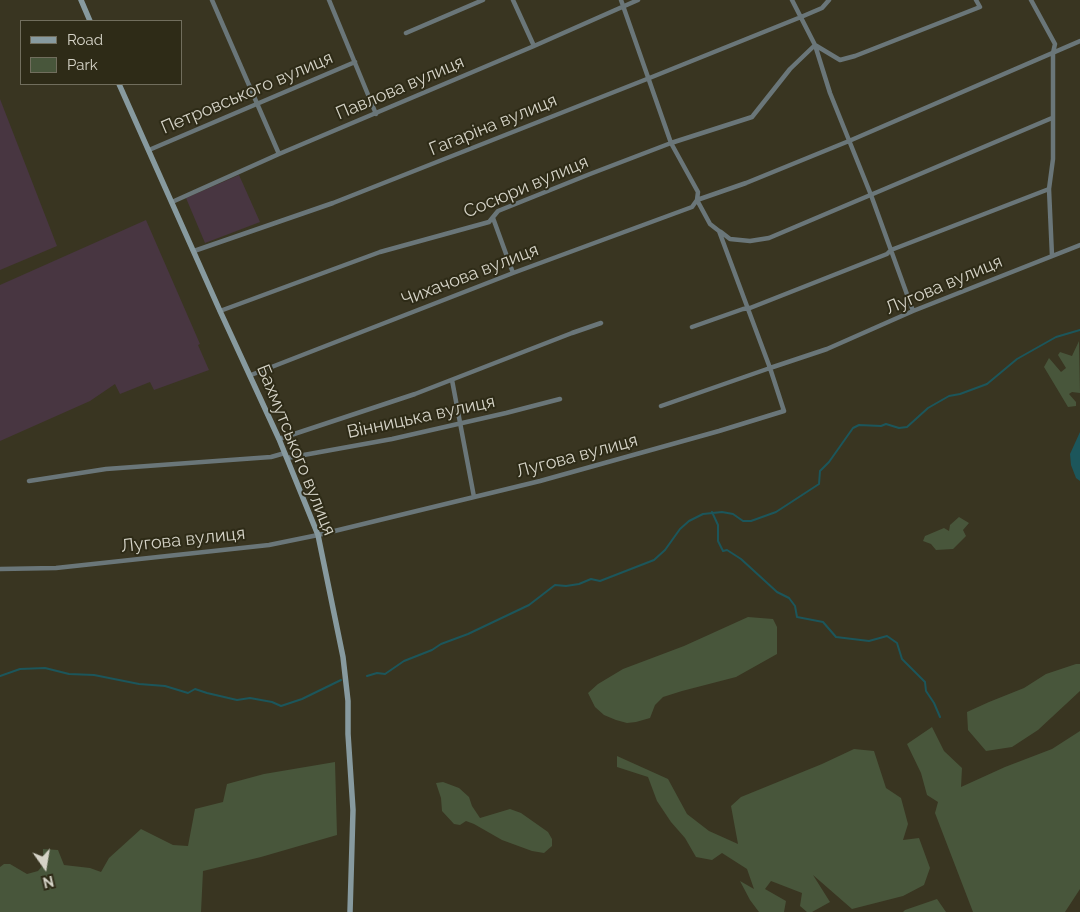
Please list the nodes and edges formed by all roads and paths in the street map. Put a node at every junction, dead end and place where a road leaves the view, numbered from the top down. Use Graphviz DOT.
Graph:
graph roads {
  1 [pos="81,0"];
  2 [pos="212,0"];
  3 [pos="329,0"];
  4 [pos="483,0"];
  5 [pos="513,0"];
  6 [pos="621,0"];
  7 [pos="638,0"];
  8 [pos="792,0"];
  9 [pos="828,0"];
  10 [pos="976,0"];
  11 [pos="1031,0"];
  12 [pos="623,6"];
  13 [pos="801,17"];
  14 [pos="90,20"];
  15 [pos="406,33"];
  16 [pos="1080,42"];
  17 [pos="815,45"];
  18 [pos="534,46"];
  19 [pos="1053,53"];
  20 [pos="356,62"];
  21 [pos="648,79"];
  22 [pos="119,85"];
  23 [pos="257,105"];
  24 [pos="376,114"];
  25 [pos="1052,118"];
  26 [pos="849,141"];
  27 [pos="672,143"];
  28 [pos="149,150"];
  29 [pos="279,154"];
  30 [pos="1049,189"];
  31 [pos="871,195"];
  32 [pos="697,200"];
  33 [pos="172,202"];
  34 [pos="493,218"];
  35 [pos="719,231"];
  36 [pos="1080,245"];
  37 [pos="891,250"];
  38 [pos="194,251"];
  39 [pos="1052,256"];
  40 [pos="513,273"];
  41 [pos="750,308"];
  42 [pos="220,311"];
  43 [pos="913,311"];
  44 [pos="601,323"];
  45 [pos="692,327"];
  46 [pos="770,368"];
  47 [pos="251,375"];
  48 [pos="452,380"];
  49 [pos="560,398"];
  50 [pos="662,406"];
  51 [pos="460,423"];
  52 [pos="279,439"];
  53 [pos="286,455"];
  54 [pos="29,481"];
  55 [pos="474,497"];
  56 [pos="318,535"];
  57 [pos="0,569"];
  58 [pos="350,912"];
  1 -- 14 [label="main road"];
  2 -- 23 [label="street"];
  3 -- 20 [label="street"];
  4 -- 15 [label="street"];
  5 -- 18 [label="street"];
  6 -- 12 [label="street"];
  7 -- 12 [label="street, Павлова вулиця"];
  8 -- 13 [label="street"];
  9 -- 13 [label="street, Гагаріна вулиця"];
  10 -- 17 [label="street"];
  11 -- 19 [label="street"];
  12 -- 18 [label="street, Павлова вулиця"];
  12 -- 21 [label="street"];
  13 -- 17 [label="street"];
  13 -- 21 [label="street, Гагаріна вулиця"];
  16 -- 19 [label="street, Чихачова вулиця"];
  17 -- 26 [label="street"];
  17 -- 27 [label="street, Сосюри вулиця"];
  18 -- 24 [label="street, Павлова вулиця"];
  19 -- 25 [label="street"];
  19 -- 26 [label="street, Чихачова вулиця"];
  20 -- 23 [label="street, Петровського вулиця"];
  20 -- 24 [label="street"];
  21 -- 27 [label="street"];
  21 -- 38 [label="street, Гагаріна вулиця"];
  22 -- 28 [label="main road, Бахмутського вулиця"];
  23 -- 28 [label="street, Петровського вулиця"];
  23 -- 29 [label="street"];
  24 -- 29 [label="street, Павлова вулиця"];
  25 -- 30 [label="street"];
  25 -- 31 [label="street"];
  26 -- 31 [label="street"];
  26 -- 32 [label="street, Чихачова вулиця"];
  27 -- 32 [label="street"];
  27 -- 34 [label="street, Сосюри вулиця"];
  28 -- 33 [label="main road, Бахмутського вулиця"];
  29 -- 33 [label="street, Павлова вулиця"];
  30 -- 37 [label="street"];
  30 -- 39 [label="street"];
  31 -- 35 [label="street"];
  31 -- 37 [label="street"];
  32 -- 35 [label="street"];
  32 -- 40 [label="street, Чихачова вулиця"];
  33 -- 38 [label="main road, Бахмутського вулиця"];
  34 -- 40 [label="street"];
  34 -- 42 [label="street, Сосюри вулиця"];
  35 -- 41 [label="street"];
  36 -- 39 [label="street, Лугова вулиця"];
  37 -- 41 [label="street"];
  37 -- 43 [label="street"];
  38 -- 42 [label="main road, Бахмутського вулиця"];
  39 -- 43 [label="street, Лугова вулиця"];
  40 -- 47 [label="street, Чихачова вулиця"];
  41 -- 45 [label="street"];
  41 -- 46 [label="street"];
  42 -- 47 [label="main road, Бахмутського вулиця"];
  43 -- 46 [label="street, Лугова вулиця"];
  44 -- 48 [label="street"];
  46 -- 50 [label="street"];
  46 -- 55 [label="street, Лугова вулиця"];
  47 -- 52 [label="main road, Бахмутського вулиця"];
  48 -- 51 [label="street"];
  48 -- 52 [label="street"];
  49 -- 51 [label="street, Вінницька вулиця"];
  51 -- 53 [label="street, Вінницька вулиця"];
  51 -- 55 [label="street"];
  52 -- 53 [label="main road, Бахмутського вулиця"];
  53 -- 54 [label="street, Вінницька вулиця"];
  53 -- 56 [label="main road, Бахмутського вулиця"];
  55 -- 56 [label="street, Лугова вулиця"];
  56 -- 57 [label="street, Лугова вулиця"];
  56 -- 58 [label="main road, Бахмутського вулиця"];
}
